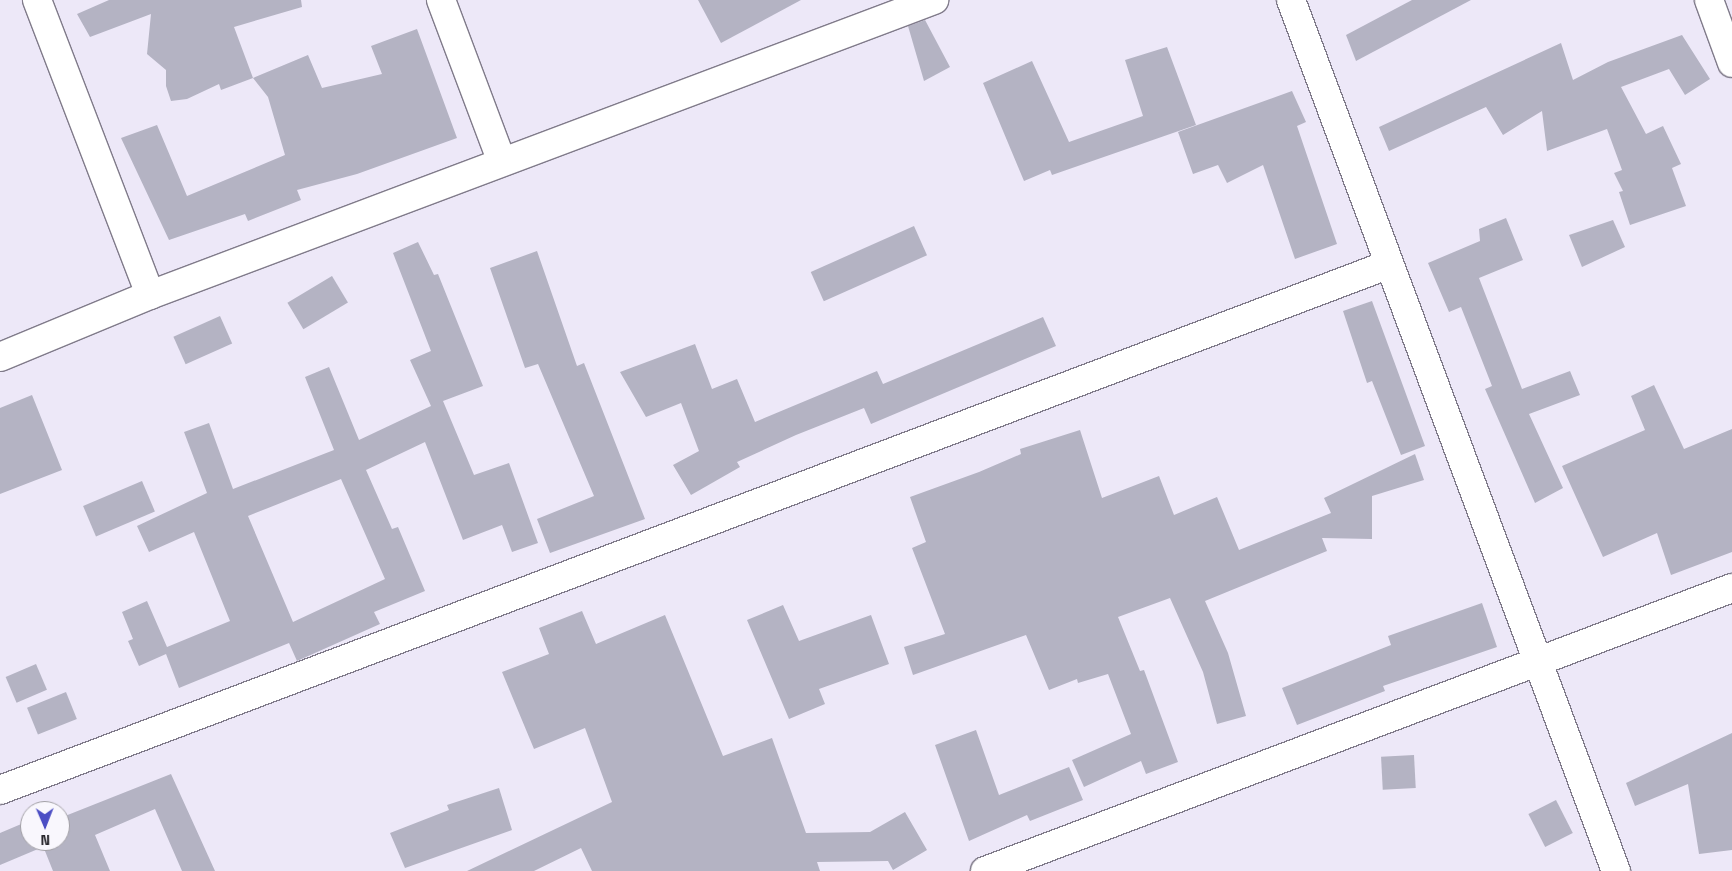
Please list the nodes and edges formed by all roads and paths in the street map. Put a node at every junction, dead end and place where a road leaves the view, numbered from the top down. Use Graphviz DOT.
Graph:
graph roads {
  1 [pos="37,0"];
  2 [pos="441,0"];
  3 [pos="934,0"];
  4 [pos="1291,0"];
  5 [pos="1709,0"];
  6 [pos="1732,63"];
  7 [pos="502,162"];
  8 [pos="1387,265"];
  9 [pos="150,295"];
  10 [pos="0,357"];
  11 [pos="1732,588"];
  12 [pos="1538,663"];
  13 [pos="0,790"];
  14 [pos="985,871"];
  15 [pos="1616,871"];
  1 -- 9 [label="street"];
  2 -- 7 [label="street"];
  3 -- 7 [label="street"];
  4 -- 8 [label="street"];
  5 -- 6 [label="street"];
  7 -- 9 [label="street"];
  8 -- 12 [label="street"];
  8 -- 13 [label="street"];
  9 -- 10 [label="street"];
  11 -- 12 [label="street"];
  12 -- 14 [label="street"];
  12 -- 15 [label="street"];
}
